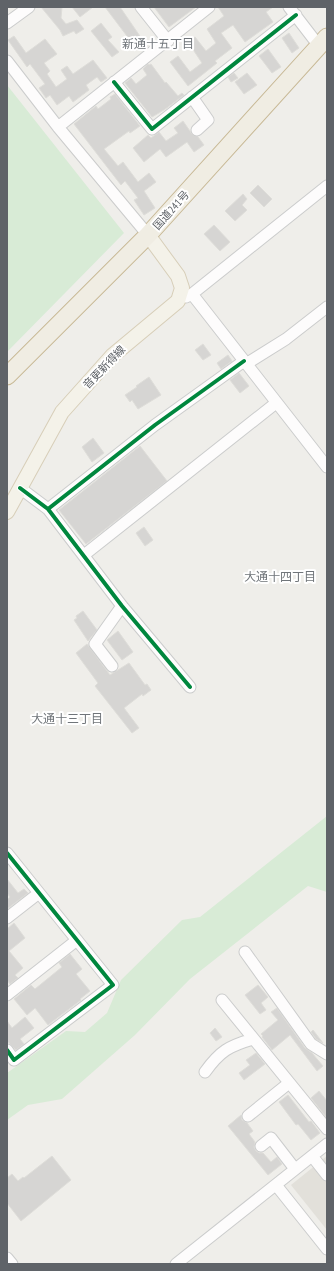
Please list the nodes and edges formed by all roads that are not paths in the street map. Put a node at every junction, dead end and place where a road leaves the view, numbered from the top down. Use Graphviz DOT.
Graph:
graph roads {
  1 [pos="29,7"];
  2 [pos="142,7"];
  3 [pos="209,7"];
  4 [pos="292,11"];
  5 [pos="7,24"];
  6 [pos="168,41"];
  7 [pos="323,41"];
  8 [pos="7,61"];
  9 [pos="114,82"];
  10 [pos="192,97"];
  11 [pos="58,127"];
  12 [pos="197,130"];
  13 [pos="327,186"];
  14 [pos="148,235"];
  15 [pos="192,294"];
  16 [pos="178,301"];
  17 [pos="327,308"];
  18 [pos="245,363"];
  19 [pos="7,376"];
  20 [pos="276,403"];
  21 [pos="327,467"];
  22 [pos="20,488"];
  23 [pos="48,509"];
  24 [pos="7,512"];
  25 [pos="84,555"];
  26 [pos="122,606"];
  27 [pos="112,666"];
  28 [pos="190,688"];
  29 [pos="7,853"];
  30 [pos="39,893"];
  31 [pos="7,918"];
  32 [pos="77,940"];
  33 [pos="245,952"];
  34 [pos="7,996"];
  35 [pos="222,1000"];
  36 [pos="254,1039"];
  37 [pos="7,1050"];
  38 [pos="327,1054"];
  39 [pos="205,1072"];
  40 [pos="289,1083"];
  41 [pos="248,1116"];
  42 [pos="327,1129"];
  43 [pos="327,1144"];
  44 [pos="261,1146"];
  45 [pos="312,1156"];
  46 [pos="295,1169"];
  47 [pos="327,1175"];
  48 [pos="276,1185"];
  49 [pos="327,1249"];
  50 [pos="7,1258"];
  51 [pos="12,1264"];
  52 [pos="176,1264"];
  1 -- 5 [label="street"];
  2 -- 6 [label="street"];
  3 -- 6 [label="street"];
  4 -- 7 [label="street"];
  4 -- 10 [label="street"];
  6 -- 9 [label="street"];
  7 -- 14 [label="highway, 国道241号"];
  8 -- 11 [label="street"];
  9 -- 10 [label="street"];
  9 -- 11 [label="street"];
  10 -- 12 [label="street"];
  11 -- 14 [label="street"];
  13 -- 15 [label="street"];
  14 -- 16 [label="main road"];
  14 -- 19 [label="highway, 国道241号"];
  15 -- 16 [label="street"];
  15 -- 18 [label="street"];
  16 -- 22 [label="main road, 音更新得線"];
  17 -- 18 [label="street"];
  18 -- 20 [label="street"];
  18 -- 23 [label="street"];
  20 -- 21 [label="street"];
  20 -- 25 [label="street"];
  22 -- 23 [label="street"];
  22 -- 24 [label="main road, 音更新得線"];
  23 -- 25 [label="street"];
  25 -- 26 [label="street"];
  26 -- 27 [label="street"];
  26 -- 28 [label="street"];
  29 -- 30 [label="street"];
  30 -- 31 [label="street"];
  30 -- 32 [label="street"];
  32 -- 34 [label="street"];
  32 -- 37 [label="street"];
  33 -- 38 [label="street"];
  35 -- 36 [label="street"];
  36 -- 39 [label="street"];
  36 -- 40 [label="street"];
  40 -- 41 [label="street"];
  40 -- 42 [label="street"];
  43 -- 45 [label="street"];
  44 -- 46 [label="street"];
  45 -- 46 [label="street"];
  45 -- 47 [label="street"];
  46 -- 48 [label="street"];
  48 -- 49 [label="street"];
  48 -- 52 [label="street"];
  50 -- 51 [label="street"];
}
